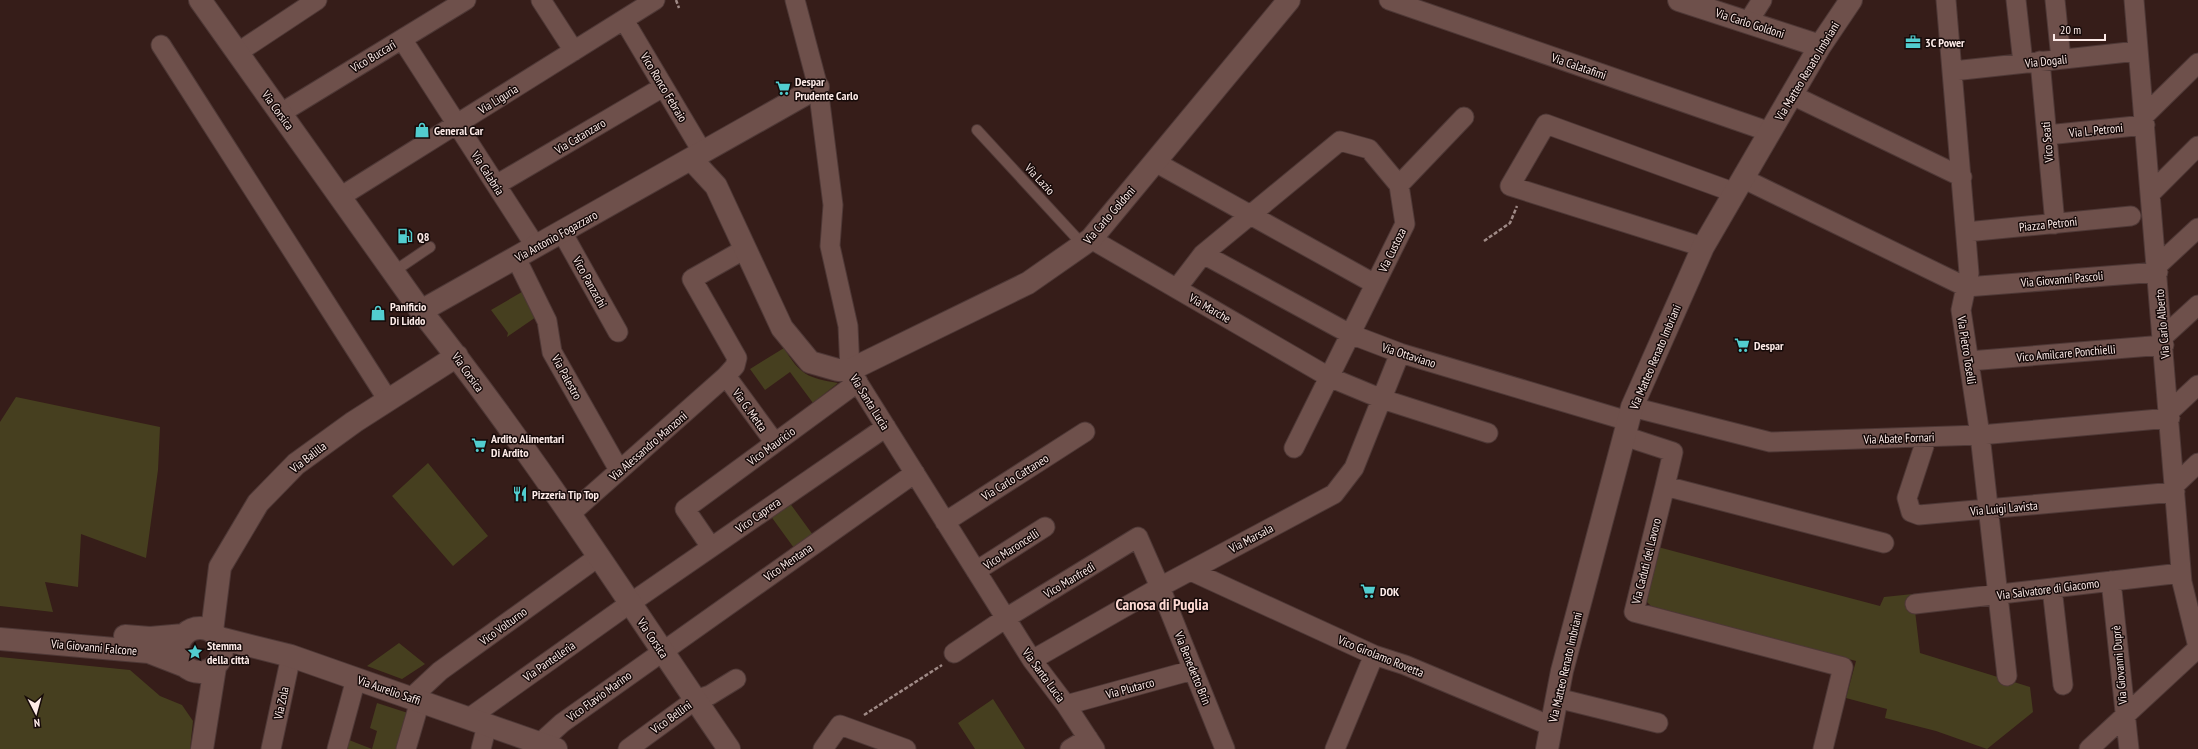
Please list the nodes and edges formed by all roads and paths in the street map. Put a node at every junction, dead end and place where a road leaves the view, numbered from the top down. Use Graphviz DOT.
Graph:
graph roads {
  1 [pos="200,0"];
  2 [pos="317,0"];
  3 [pos="466,0"];
  4 [pos="541,0"];
  5 [pos="655,0"];
  6 [pos="676,0"];
  7 [pos="795,0"];
  8 [pos="1289,0"];
  9 [pos="1389,0"];
  10 [pos="1679,0"];
  11 [pos="1762,0"];
  12 [pos="1851,0"];
  13 [pos="1946,0"];
  14 [pos="2016,0"];
  15 [pos="2055,0"];
  16 [pos="2134,0"];
  17 [pos="680,8"];
  18 [pos="624,20"];
  19 [pos="1748,22"];
  20 [pos="402,39"];
  21 [pos="162,45"];
  22 [pos="1820,46"];
  23 [pos="574,51"];
  24 [pos="2138,51"];
  25 [pos="237,53"];
  26 [pos="2061,59"];
  27 [pos="2031,62"];
  28 [pos="2198,63"];
  29 [pos="1953,71"];
  30 [pos="663,87"];
  31 [pos="818,87"];
  32 [pos="1792,95"];
  33 [pos="281,113"];
  34 [pos="1464,117"];
  35 [pos="2144,120"];
  36 [pos="457,125"];
  37 [pos="977,130"];
  38 [pos="1770,132"];
  39 [pos="2047,134"];
  40 [pos="2198,146"];
  41 [pos="697,157"];
  42 [pos="1155,162"];
  43 [pos="1962,177"];
  44 [pos="496,185"];
  45 [pos="1399,185"];
  46 [pos="1738,185"];
  47 [pos="1524,191"];
  48 [pos="2151,192"];
  49 [pos="340,197"];
  50 [pos="1251,215"];
  51 [pos="2131,216"];
  52 [pos="2055,224"];
  53 [pos="2198,228"];
  54 [pos="562,232"];
  55 [pos="1966,232"];
  56 [pos="1484,241"];
  57 [pos="1087,242"];
  58 [pos="430,247"];
  59 [pos="536,247"];
  60 [pos="1703,247"];
  61 [pos="745,249"];
  62 [pos="1203,254"];
  63 [pos="516,258"];
  64 [pos="2157,269"];
  65 [pos="393,272"];
  66 [pos="1375,284"];
  67 [pos="1966,287"];
  68 [pos="1177,288"];
  69 [pos="2198,305"];
  70 [pos="421,311"];
  71 [pos="618,332"];
  72 [pos="1350,334"];
  73 [pos="2163,341"];
  74 [pos="1400,353"];
  75 [pos="457,356"];
  76 [pos="1969,361"];
  77 [pos="726,376"];
  78 [pos="854,376"];
  79 [pos="1329,377"];
  80 [pos="2198,385"];
  81 [pos="1382,399"];
  82 [pos="388,400"];
  83 [pos="2170,415"];
  84 [pos="1628,421"];
  85 [pos="886,427"];
  86 [pos="1085,432"];
  87 [pos="1488,433"];
  88 [pos="1980,435"];
  89 [pos="1927,437"];
  90 [pos="775,443"];
  91 [pos="1294,448"];
  92 [pos="2198,463"];
  93 [pos="619,470"];
  94 [pos="914,473"];
  95 [pos="1665,486"];
  96 [pos="2175,488"];
  97 [pos="1988,509"];
  98 [pos="569,514"];
  99 [pos="945,522"];
  100 [pos="1045,527"];
  101 [pos="1884,543"];
  102 [pos="711,547"];
  103 [pos="598,558"];
  104 [pos="976,571"];
  105 [pos="1191,571"];
  106 [pos="2181,573"];
  107 [pos="2111,581"];
  108 [pos="1160,587"];
  109 [pos="2052,588"];
  110 [pos="1998,595"];
  111 [pos="629,604"];
  112 [pos="1915,604"];
  113 [pos="1006,618"];
  114 [pos="0,624"];
  115 [pos="204,633"];
  116 [pos="0,639"];
  117 [pos="2198,648"];
  118 [pos="662,651"];
  119 [pos="954,653"];
  120 [pos="1374,655"];
  121 [pos="291,656"];
  122 [pos="1032,660"];
  123 [pos="199,668"];
  124 [pos="1194,670"];
  125 [pos="2007,676"];
  126 [pos="356,679"];
  127 [pos="736,679"];
  128 [pos="2063,685"];
  129 [pos="1557,698"];
  130 [pos="416,700"];
  131 [pos="695,700"];
  132 [pos="1066,705"];
  133 [pos="2124,717"];
  134 [pos="478,722"];
  135 [pos="1658,723"];
  136 [pos="843,726"];
  137 [pos="1552,726"];
  138 [pos="1091,743"];
  139 [pos="545,747"];
  140 [pos="202,749"];
  141 [pos="271,749"];
  142 [pos="337,749"];
  143 [pos="406,749"];
  144 [pos="481,749"];
  145 [pos="628,749"];
  146 [pos="729,749"];
  147 [pos="824,749"];
  148 [pos="906,749"];
  149 [pos="1070,749"];
  150 [pos="1225,749"];
  151 [pos="1335,749"];
  152 [pos="1547,749"];
  153 [pos="1823,749"];
  154 [pos="2089,749"];
  155 [pos="2129,749"];
  1 -- 25 [label="street, Via Corsica"];
  2 -- 25 [label="street"];
  3 -- 20 [label="street, Vico Buccari"];
  4 -- 23 [label="street"];
  5 -- 18 [label="street, Via Liguria"];
  6 -- 17 [label="path"];
  7 -- 31 [label="street, Via Santa Lucia"];
  8 -- 42 [label="street, Via Carlo Goldoni"];
  9 -- 38 [label="street, Via Calatafimi"];
  10 -- 19 [label="street, Via Carlo Goldoni"];
  11 -- 19 [label="street"];
  12 -- 22 [label="street, Via Matteo Renato Imbriani"];
  13 -- 29 [label="street, Via Pietro Toselli"];
  14 -- 27 [label="street, Vico Seati"];
  15 -- 26 [label="street"];
  16 -- 24 [label="street, Via Carlo Alberto"];
  18 -- 23 [label="street, Via Liguria"];
  18 -- 30 [label="street, Vico Ronco Febraio"];
  19 -- 22 [label="street, Via Carlo Goldoni"];
  20 -- 33 [label="street, Vico Buccari"];
  20 -- 36 [label="street, Via Calabria"];
  21 -- 82 [label="street"];
  22 -- 32 [label="street, Via Matteo Renato Imbriani"];
  23 -- 36 [label="street, Via Liguria"];
  24 -- 26 [label="street, Via Dogali"];
  24 -- 35 [label="street, Via Carlo Alberto"];
  25 -- 33 [label="street, Via Corsica"];
  26 -- 27 [label="street, Via Dogali"];
  27 -- 29 [label="street, Via Dogali"];
  27 -- 39 [label="street, Vico Seati"];
  28 -- 35 [label="street"];
  29 -- 43 [label="street, Via Pietro Toselli"];
  30 -- 41 [label="street, Vico Ronco Febraio"];
  30 -- 44 [label="street, Via Catanzaro"];
  31 -- 41 [label="street, Via Antonio Fogazzaro"];
  31 -- 78 [label="street, Via Santa Lucia"];
  32 -- 38 [label="street, Via Matteo Renato Imbriani"];
  32 -- 43 [label="street"];
  33 -- 49 [label="street, Via Corsica"];
  34 -- 45 [label="street"];
  35 -- 39 [label="street, Via L. Petroni"];
  35 -- 48 [label="street, Via Carlo Alberto"];
  36 -- 44 [label="street, Via Calabria"];
  36 -- 49 [label="street, Via Liguria"];
  37 -- 57 [label="lane, Via Lazio"];
  38 -- 46 [label="street, Via Matteo Renato Imbriani"];
  39 -- 52 [label="street, Vico Seati"];
  40 -- 48 [label="street"];
  41 -- 54 [label="street, Via Antonio Fogazzaro"];
  41 -- 61 [label="street"];
  42 -- 50 [label="street"];
  42 -- 57 [label="street, Via Carlo Goldoni"];
  43 -- 55 [label="street, Via Pietro Toselli"];
  44 -- 59 [label="street, Via Calabria"];
  45 -- 50 [label="street"];
  45 -- 66 [label="street, Via Custoza"];
  46 -- 47 [label="street"];
  46 -- 60 [label="street, Via Matteo Renato Imbriani"];
  46 -- 67 [label="street"];
  47 -- 56 [label="path"];
  47 -- 60 [label="street"];
  48 -- 64 [label="street, Via Carlo Alberto"];
  49 -- 65 [label="street, Via Corsica"];
  50 -- 62 [label="street"];
  50 -- 66 [label="street"];
  51 -- 52 [label="street, Piazza Petroni"];
  52 -- 55 [label="street, Piazza Petroni"];
  53 -- 64 [label="street"];
  54 -- 59 [label="street, Via Antonio Fogazzaro"];
  54 -- 71 [label="street, Vico Panzachi"];
  55 -- 67 [label="street, Via Pietro Toselli"];
  57 -- 68 [label="street, Via Marche"];
  57 -- 78 [label="street, Via Carlo Goldoni"];
  58 -- 65 [label="lane"];
  59 -- 63 [label="street, Via Antonio Fogazzaro"];
  60 -- 84 [label="street, Via Matteo Renato Imbriani"];
  61 -- 77 [label="street, Via Alessandro Manzoni"];
  61 -- 78 [label="street"];
  62 -- 68 [label="street"];
  62 -- 72 [label="street, Via Ottaviano"];
  63 -- 70 [label="street, Via Antonio Fogazzaro"];
  63 -- 93 [label="street, Via Palestro"];
  64 -- 67 [label="street, Via Giovanni Pascoli"];
  64 -- 73 [label="street, Via Carlo Alberto"];
  65 -- 70 [label="street, Via Corsica"];
  66 -- 72 [label="street, Via Custoza"];
  67 -- 76 [label="street, Via Pietro Toselli"];
  68 -- 79 [label="street, Via Marche"];
  69 -- 73 [label="street"];
  70 -- 75 [label="street, Via Corsica"];
  72 -- 74 [label="street, Via Ottaviano"];
  72 -- 79 [label="street, Via Custoza"];
  73 -- 76 [label="street, Vico Amilcare Ponchielli"];
  73 -- 83 [label="street, Via Carlo Alberto"];
  74 -- 81 [label="street, Via Marsala"];
  74 -- 84 [label="street, Via Ottaviano"];
  75 -- 82 [label="street, Via Balilla"];
  75 -- 98 [label="street, Via Corsica"];
  76 -- 88 [label="street, Via Pietro Toselli"];
  77 -- 90 [label="street, Via G. Metta"];
  77 -- 93 [label="street, Via Alessandro Manzoni"];
  78 -- 85 [label="street, Via Santa Lucia"];
  78 -- 90 [label="street, Vico Mauricio"];
  79 -- 81 [label="street, Via Marche"];
  79 -- 91 [label="street, Via Custoza"];
  80 -- 83 [label="street"];
  81 -- 87 [label="street, Via Marche"];
  81 -- 105 [label="street, Via Marsala"];
  82 -- 115 [label="street, Via Balilla"];
  83 -- 88 [label="street, Via Abate Fornari"];
  83 -- 96 [label="street, Via Carlo Alberto"];
  84 -- 89 [label="street, Via Abate Fornari"];
  84 -- 95 [label="street"];
  84 -- 129 [label="street, Via Matteo Renato Imbriani"];
  85 -- 94 [label="street, Via Santa Lucia"];
  85 -- 102 [label="street, Vico Caprera"];
  86 -- 99 [label="street, Via Carlo Cattaneo"];
  88 -- 89 [label="street, Via Abate Fornari"];
  88 -- 97 [label="street, Via Pietro Toselli"];
  89 -- 97 [label="street, Via Luigi Lavista"];
  90 -- 102 [label="street, Vico Mauricio"];
  92 -- 96 [label="street"];
  93 -- 98 [label="street, Via Alessandro Manzoni"];
  94 -- 99 [label="street, Via Santa Lucia"];
  94 -- 118 [label="street, Vico Mentana"];
  95 -- 101 [label="street"];
  95 -- 153 [label="street, Via Caduti del Lavoro"];
  96 -- 97 [label="street, Via Luigi Lavista"];
  96 -- 106 [label="street, Via Carlo Alberto"];
  97 -- 110 [label="street, Via Pietro Toselli"];
  98 -- 103 [label="street, Via Corsica"];
  99 -- 104 [label="street, Via Santa Lucia"];
  100 -- 104 [label="street, Vico Maroncelli"];
  102 -- 111 [label="street, Vico Caprera"];
  103 -- 111 [label="street, Via Corsica"];
  103 -- 130 [label="street, Vico Volturno"];
  104 -- 113 [label="street, Via Santa Lucia"];
  105 -- 108 [label="street, Via Marsala"];
  105 -- 120 [label="street, Vico Girolamo Rovetta"];
  106 -- 107 [label="street, Via Salvatore di Giacomo"];
  106 -- 117 [label="street, Via Carlo Alberto"];
  107 -- 109 [label="street, Via Salvatore di Giacomo"];
  107 -- 133 [label="street, Via Giovanni Duprè"];
  108 -- 113 [label="street, Vico Manfredi"];
  108 -- 122 [label="street, Via Marsala"];
  108 -- 124 [label="street, Via Benedetto Brin"];
  109 -- 110 [label="street, Via Salvatore di Giacomo"];
  109 -- 128 [label="street"];
  110 -- 112 [label="street, Via Salvatore di Giacomo"];
  110 -- 125 [label="street, Via Pietro Toselli"];
  111 -- 118 [label="street, Via Corsica"];
  111 -- 134 [label="street, Via Pantelleria"];
  113 -- 119 [label="street, Vico Manfredi"];
  113 -- 122 [label="street, Via Santa Lucia"];
  114 -- 115 [label="street, Via Giovanni Falcone"];
  115 -- 121 [label="street, Via Aurelio Saffi"];
  115 -- 123 [label="street"];
  115 -- 123 [label="street, Via Balilla"];
  116 -- 123 [label="street, Via Giovanni Falcone"];
  117 -- 133 [label="street"];
  118 -- 131 [label="street, Via Corsica"];
  118 -- 139 [label="street, Vico Flavio Marino"];
  119 -- 136 [label="path"];
  120 -- 137 [label="street, Vico Girolamo Rovetta"];
  120 -- 151 [label="street"];
  121 -- 126 [label="street, Via Aurelio Saffi"];
  121 -- 141 [label="street, Via Zola"];
  122 -- 132 [label="street, Via Santa Lucia"];
  123 -- 140 [label="street"];
  124 -- 132 [label="street, Via Plutarco"];
  124 -- 150 [label="street, Via Benedetto Brin"];
  126 -- 130 [label="street, Via Aurelio Saffi"];
  126 -- 142 [label="street"];
  127 -- 131 [label="street, Vico Bellini"];
  129 -- 135 [label="street"];
  129 -- 137 [label="street, Via Matteo Renato Imbriani"];
  130 -- 134 [label="street, Via Aurelio Saffi"];
  130 -- 143 [label="street"];
  131 -- 145 [label="street, Vico Bellini"];
  131 -- 146 [label="street, Via Corsica"];
  132 -- 138 [label="street, Via Santa Lucia"];
  133 -- 154 [label="street"];
  133 -- 155 [label="street, Via Giovanni Duprè"];
  134 -- 139 [label="street, Via Aurelio Saffi"];
  134 -- 144 [label="street"];
  136 -- 147 [label="street"];
  136 -- 148 [label="street"];
  137 -- 152 [label="street, Via Matteo Renato Imbriani"];
  138 -- 149 [label="street"];
}
